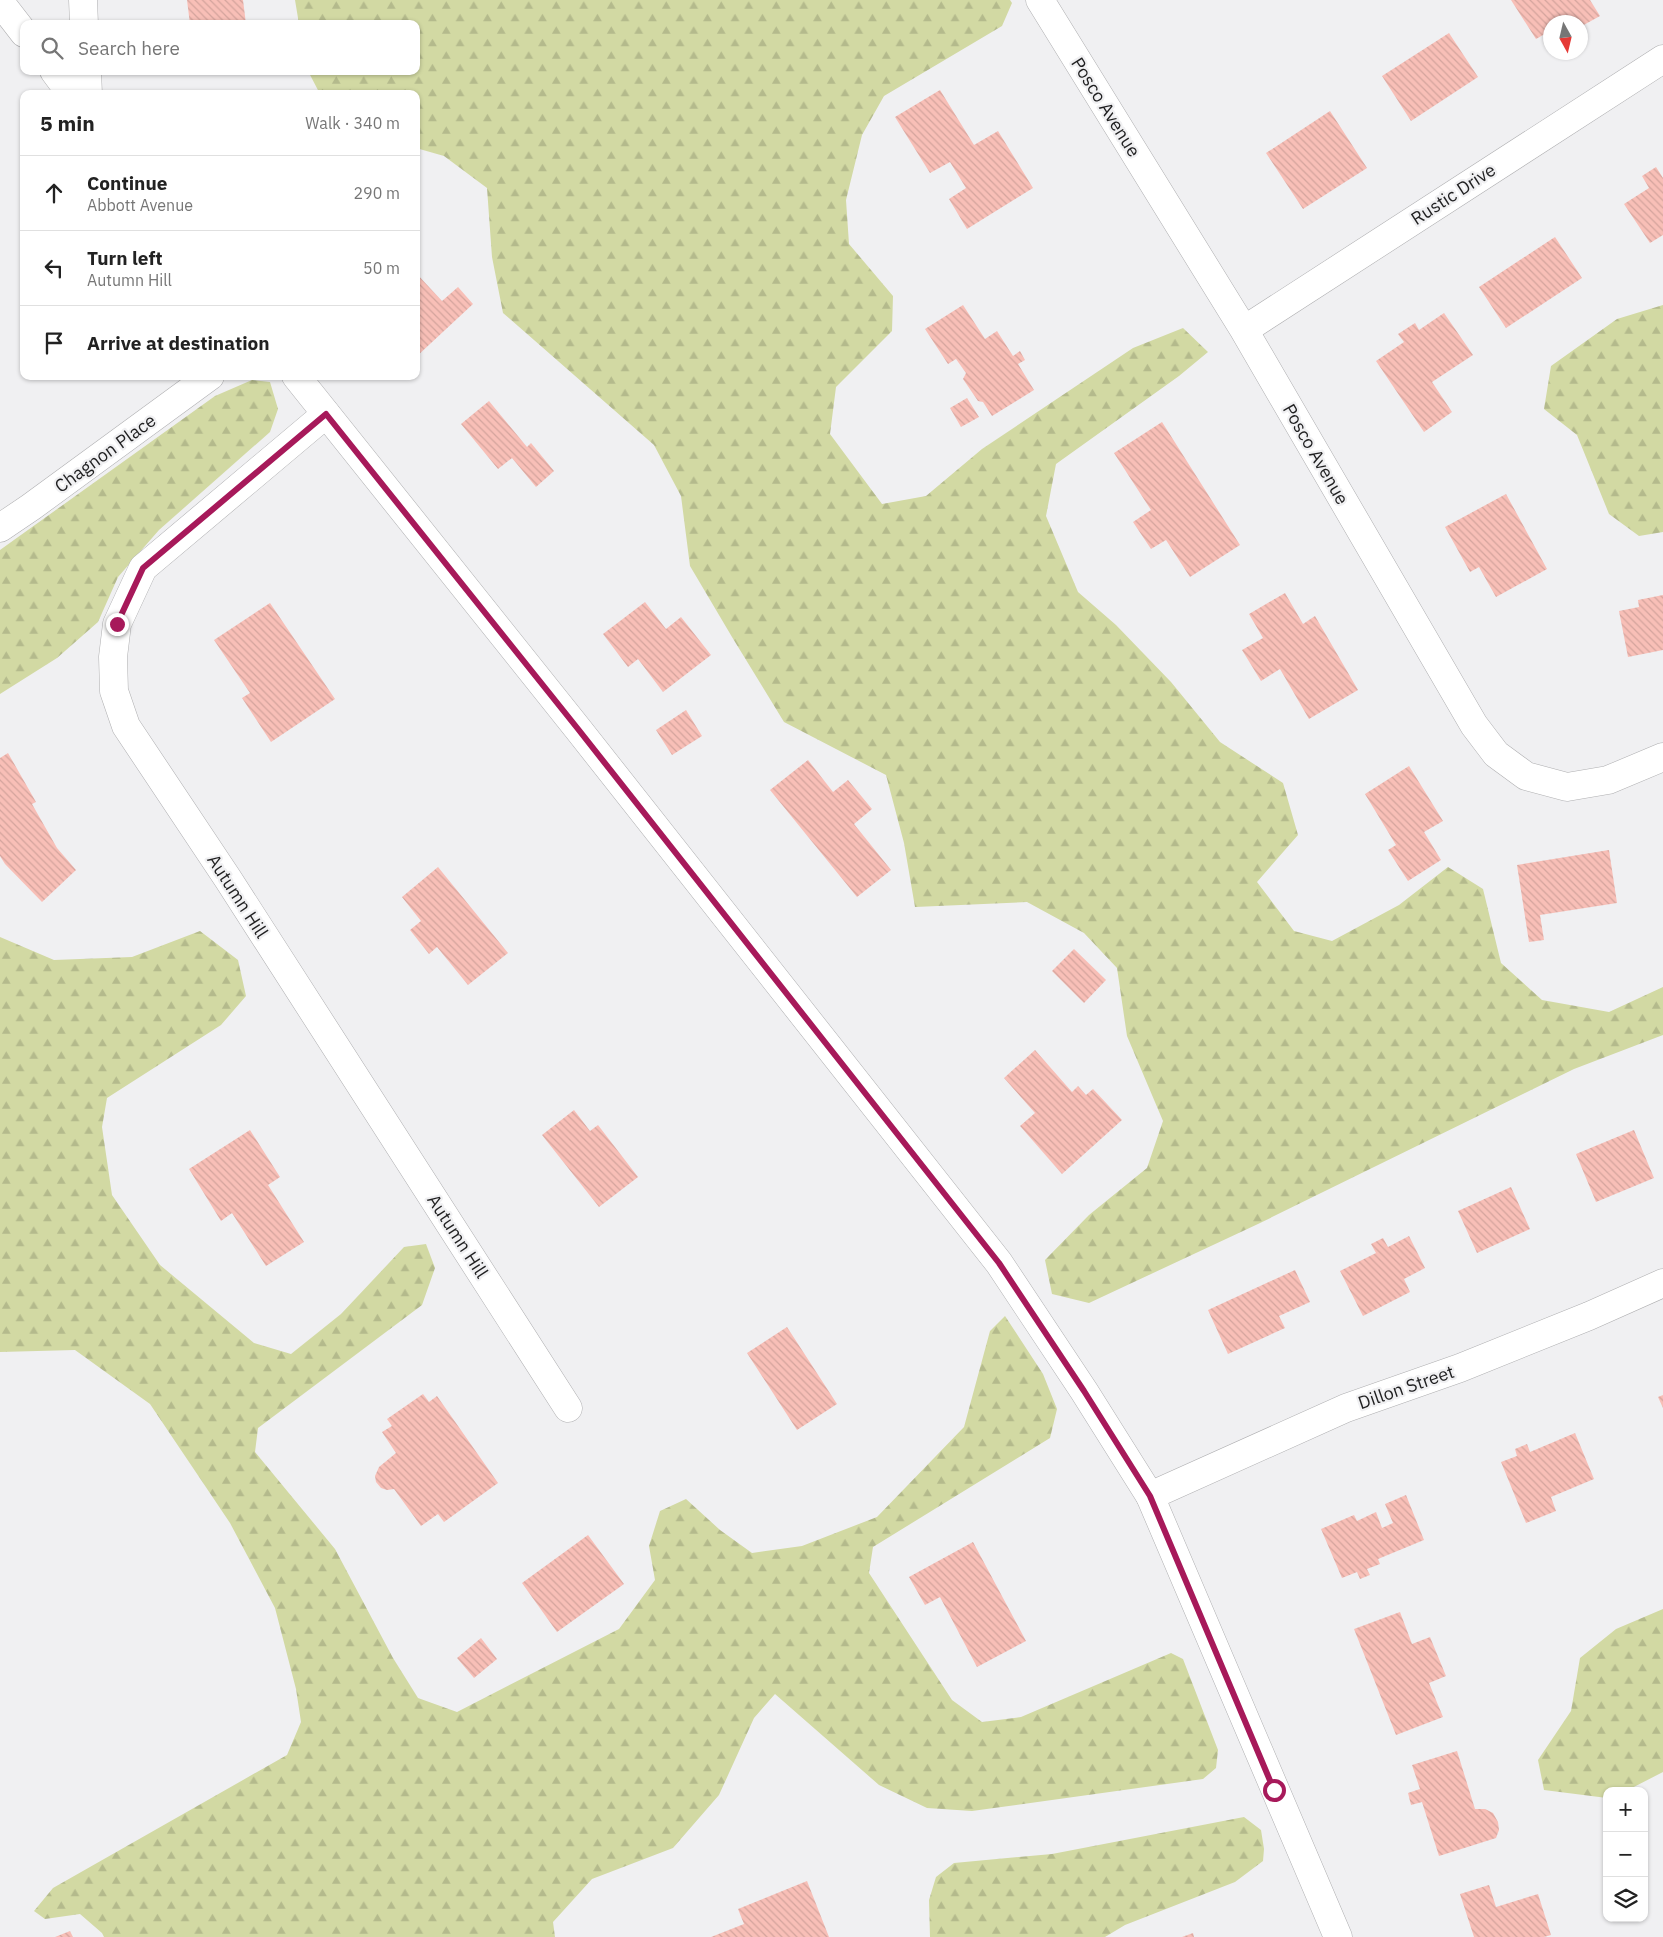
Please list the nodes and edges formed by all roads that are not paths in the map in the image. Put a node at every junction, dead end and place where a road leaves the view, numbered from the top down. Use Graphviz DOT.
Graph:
graph roads {
  1 [pos="83,0"];
  2 [pos="1040,0"];
  3 [pos="0,2"];
  4 [pos="84,20"];
  5 [pos="20,28"];
  6 [pos="1663,59"];
  7 [pos="57,75"];
  8 [pos="87,75"];
  9 [pos="68,90"];
  10 [pos="88,90"];
  11 [pos="1244,330"];
  12 [pos="205,380"];
  13 [pos="299,380"];
  14 [pos="326,414"];
  15 [pos="0,528"];
  16 [pos="1663,757"];
  17 [pos="1663,1283"];
  18 [pos="568,1408"];
  19 [pos="1150,1496"];
  20 [pos="1338,1937"];
  1 -- 4 [label="street"];
  2 -- 11 [label="street, Posco Avenue"];
  3 -- 5 [label="street"];
  6 -- 11 [label="street, Rustic Drive"];
  7 -- 9 [label="street"];
  8 -- 10 [label="street"];
  11 -- 16 [label="street, Posco Avenue"];
  12 -- 15 [label="street, Chagnon Place"];
  13 -- 14 [label="street"];
  14 -- 18 [label="street, Autumn Hill"];
  14 -- 19 [label="street"];
  17 -- 19 [label="street, Dillon Street"];
  19 -- 20 [label="street"];
}
